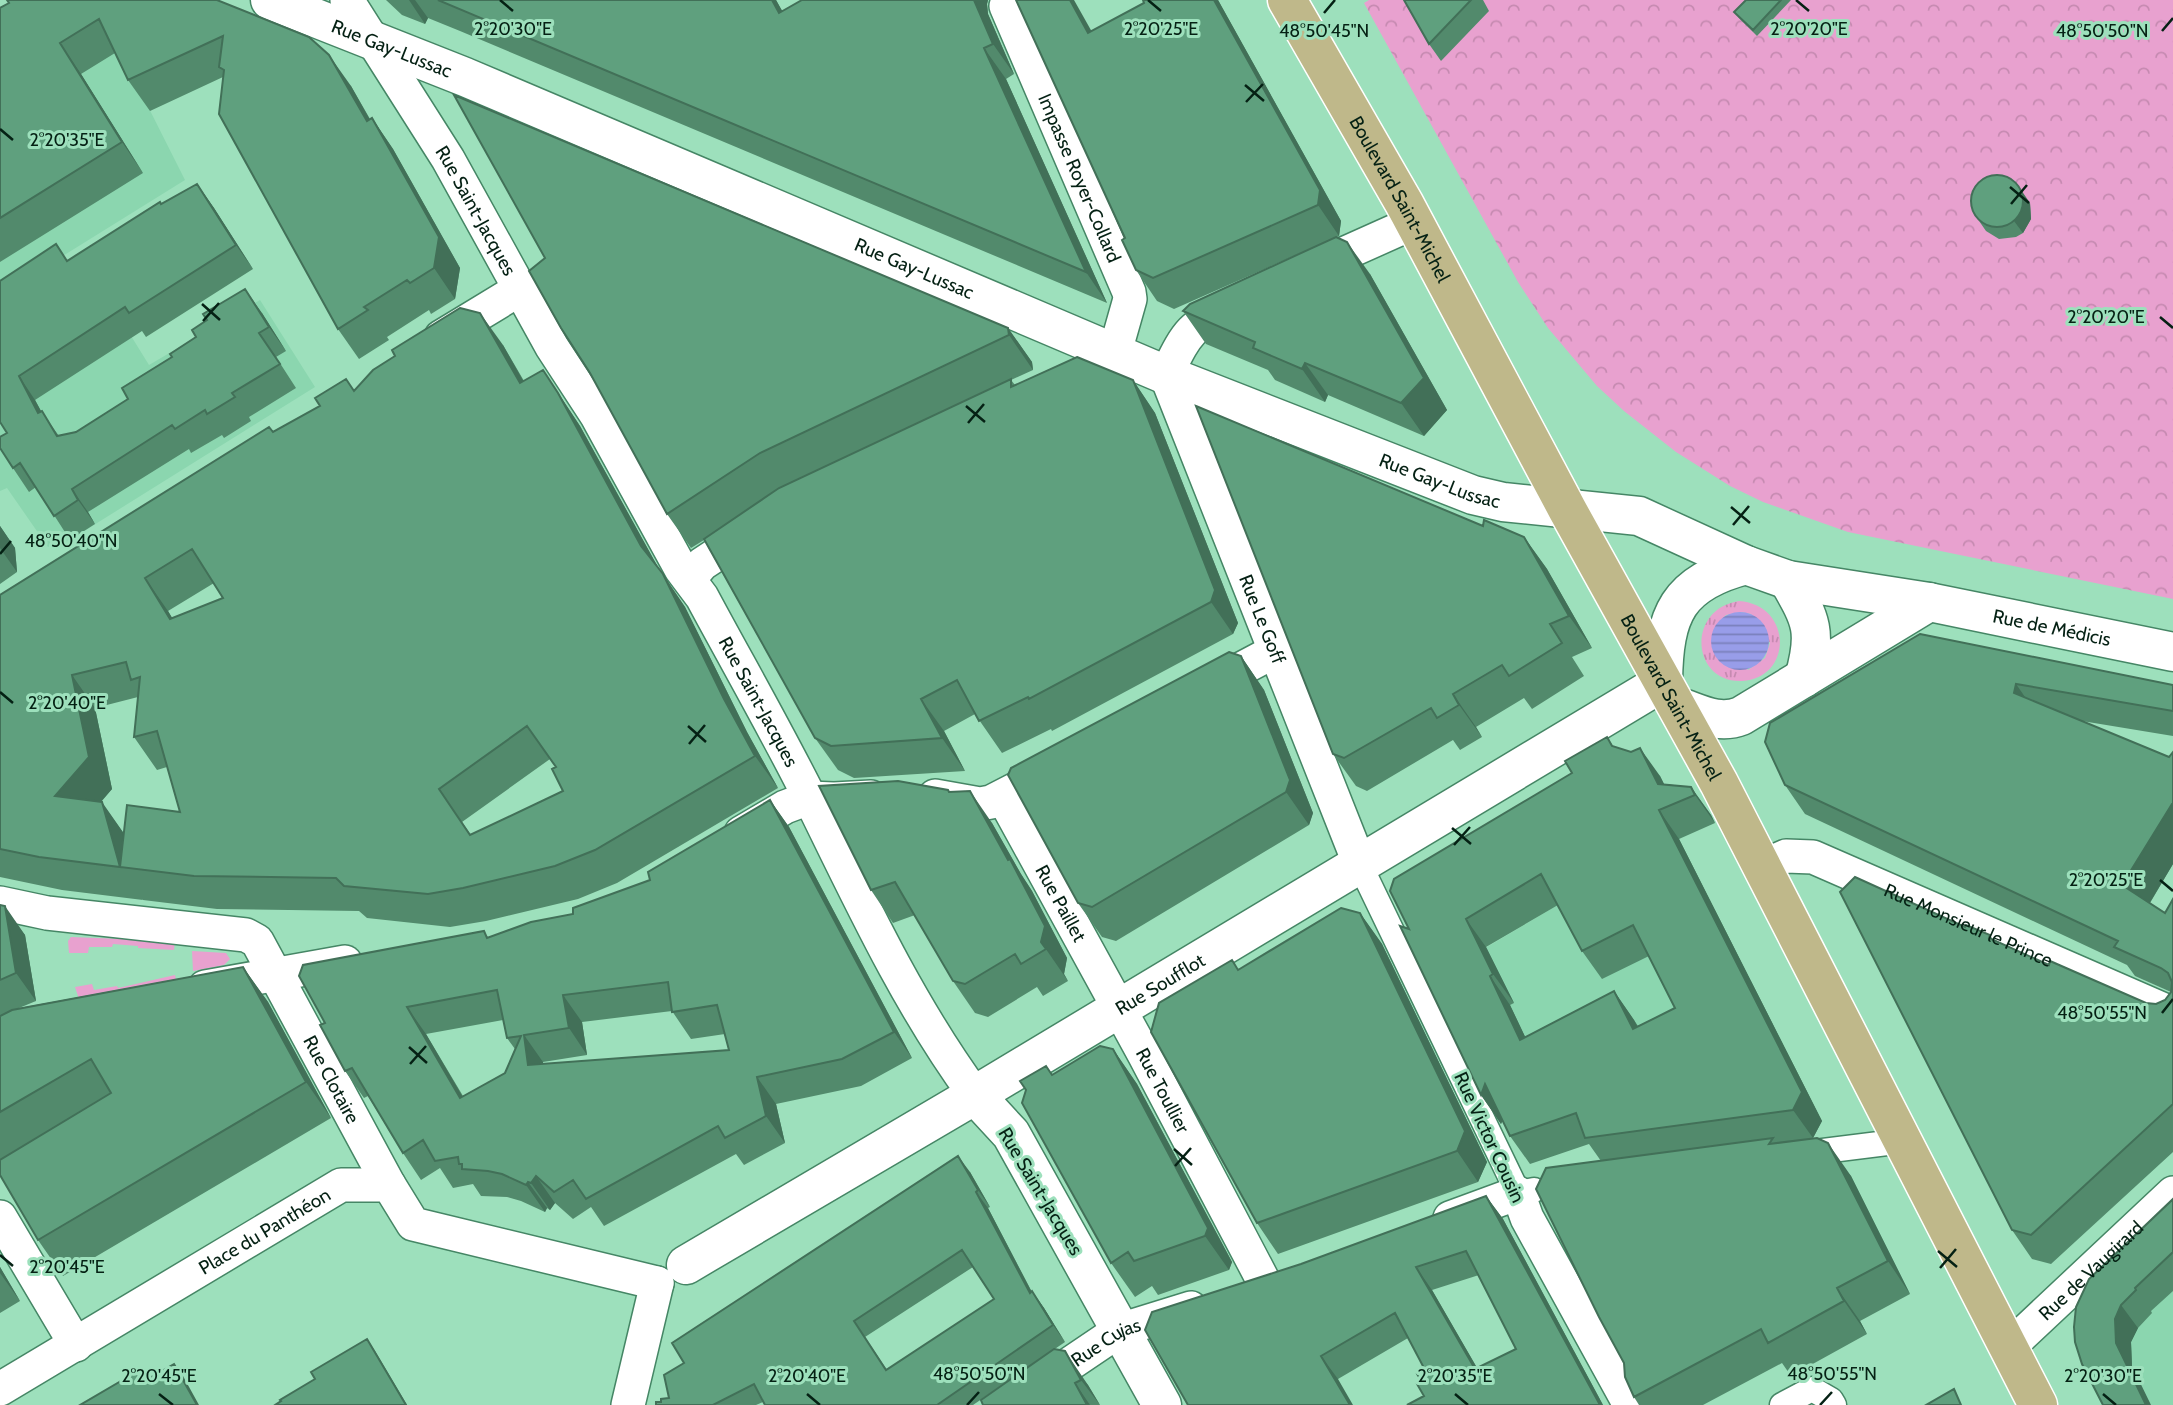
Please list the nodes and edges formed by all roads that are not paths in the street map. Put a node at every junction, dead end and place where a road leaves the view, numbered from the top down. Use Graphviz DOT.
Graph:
graph roads {
  1 [pos="270,0"];
  2 [pos="347,0"];
  3 [pos="1287,0"];
  4 [pos="1006,6"];
  5 [pos="372,41"];
  6 [pos="1415,222"];
  7 [pos="520,289"];
  8 [pos="418,352"];
  9 [pos="1115,352"];
  10 [pos="1166,374"];
  11 [pos="1061,378"];
  12 [pos="1567,509"];
  13 [pos="782,511"];
  14 [pos="1746,565"];
  15 [pos="690,578"];
  16 [pos="1788,580"];
  17 [pos="1929,602"];
  18 [pos="1275,651"];
  19 [pos="2173,652"];
  20 [pos="1804,678"];
  21 [pos="1670,694"];
  22 [pos="1182,701"];
  23 [pos="1087,752"];
  24 [pos="1003,797"];
  25 [pos="809,798"];
  26 [pos="717,847"];
  27 [pos="1360,865"];
  28 [pos="1761,867"];
  29 [pos="0,903"];
  30 [pos="369,959"];
  31 [pos="275,973"];
  32 [pos="178,992"];
  33 [pos="1118,1008"];
  34 [pos="2173,1014"];
  35 [pos="975,1095"];
  36 [pos="1903,1141"];
  37 [pos="1781,1156"];
  38 [pos="389,1185"];
  39 [pos="1555,1187"];
  40 [pos="1518,1193"];
  41 [pos="2173,1193"];
  42 [pos="0,1217"];
  43 [pos="1428,1226"];
  44 [pos="672,1274"];
  45 [pos="1254,1288"];
  46 [pos="1120,1330"];
  47 [pos="76,1345"];
  48 [pos="2009,1348"];
  49 [pos="0,1390"];
  50 [pos="628,1405"];
  51 [pos="1009,1405"];
  52 [pos="1162,1405"];
  53 [pos="1630,1405"];
  54 [pos="1782,1405"];
  55 [pos="1834,1405"];
  56 [pos="2038,1405"];
  1 -- 5 [label="street, Rue Gay-Lussac"];
  2 -- 5 [label="street, Rue Saint-Jacques"];
  3 -- 6 [label="main road, Boulevard Saint-Michel"];
  4 -- 9 [label="street, Impasse Royer-Collard"];
  5 -- 7 [label="street, Rue Saint-Jacques"];
  5 -- 9 [label="street, Rue Gay-Lussac"];
  6 -- 10 [label="street"];
  6 -- 12 [label="main road, Boulevard Saint-Michel"];
  7 -- 8 [label="street"];
  7 -- 15 [label="street, Rue Saint-Jacques"];
  9 -- 10 [label="street, Rue Gay-Lussac"];
  9 -- 11 [label="street"];
  10 -- 12 [label="street, Rue Gay-Lussac"];
  10 -- 18 [label="street, Rue Le Goff"];
  12 -- 14 [label="street, Rue Gay-Lussac"];
  12 -- 21 [label="main road, Boulevard Saint-Michel"];
  13 -- 15 [label="street"];
  14 -- 16 [label="street"];
  14 -- 21 [label="street"];
  15 -- 25 [label="street, Rue Saint-Jacques"];
  16 -- 17 [label="street, Rue de Médicis"];
  16 -- 20 [label="street"];
  17 -- 19 [label="street, Rue de Médicis"];
  17 -- 20 [label="street"];
  18 -- 22 [label="street"];
  18 -- 27 [label="street, Rue Le Goff"];
  20 -- 21 [label="street"];
  21 -- 27 [label="street, Rue Soufflot"];
  21 -- 28 [label="main road, Boulevard Saint-Michel"];
  23 -- 24 [label="street"];
  24 -- 25 [label="street"];
  24 -- 33 [label="street, Rue Paillet"];
  25 -- 26 [label="street"];
  25 -- 35 [label="street, Rue Saint-Jacques"];
  27 -- 33 [label="street, Rue Soufflot"];
  27 -- 40 [label="street, Rue Victor Cousin"];
  28 -- 34 [label="street, Rue Monsieur le Prince"];
  28 -- 36 [label="main road, Boulevard Saint-Michel"];
  29 -- 31 [label="street, Rue Clotaire"];
  30 -- 31 [label="street"];
  31 -- 32 [label="street"];
  31 -- 38 [label="street, Rue Clotaire"];
  33 -- 35 [label="street, Rue Soufflot"];
  33 -- 45 [label="street, Rue Toullier"];
  35 -- 44 [label="street, Rue Soufflot"];
  35 -- 46 [label="street, Rue Saint-Jacques"];
  36 -- 37 [label="street"];
  36 -- 48 [label="main road, Boulevard Saint-Michel"];
  38 -- 44 [label="street"];
  38 -- 47 [label="street, Place du Panthéon"];
  39 -- 40 [label="street"];
  40 -- 43 [label="street"];
  40 -- 53 [label="street, Rue Victor Cousin"];
  41 -- 48 [label="street, Rue de Vaugirard"];
  42 -- 47 [label="street"];
  44 -- 50 [label="street"];
  45 -- 46 [label="street, Rue Cujas"];
  46 -- 51 [label="street, Rue Cujas"];
  46 -- 52 [label="street, Rue Saint-Jacques"];
  47 -- 49 [label="street, Place du Panthéon"];
  48 -- 56 [label="main road, Boulevard Saint-Michel"];
  54 -- 55 [label="street"];
}
